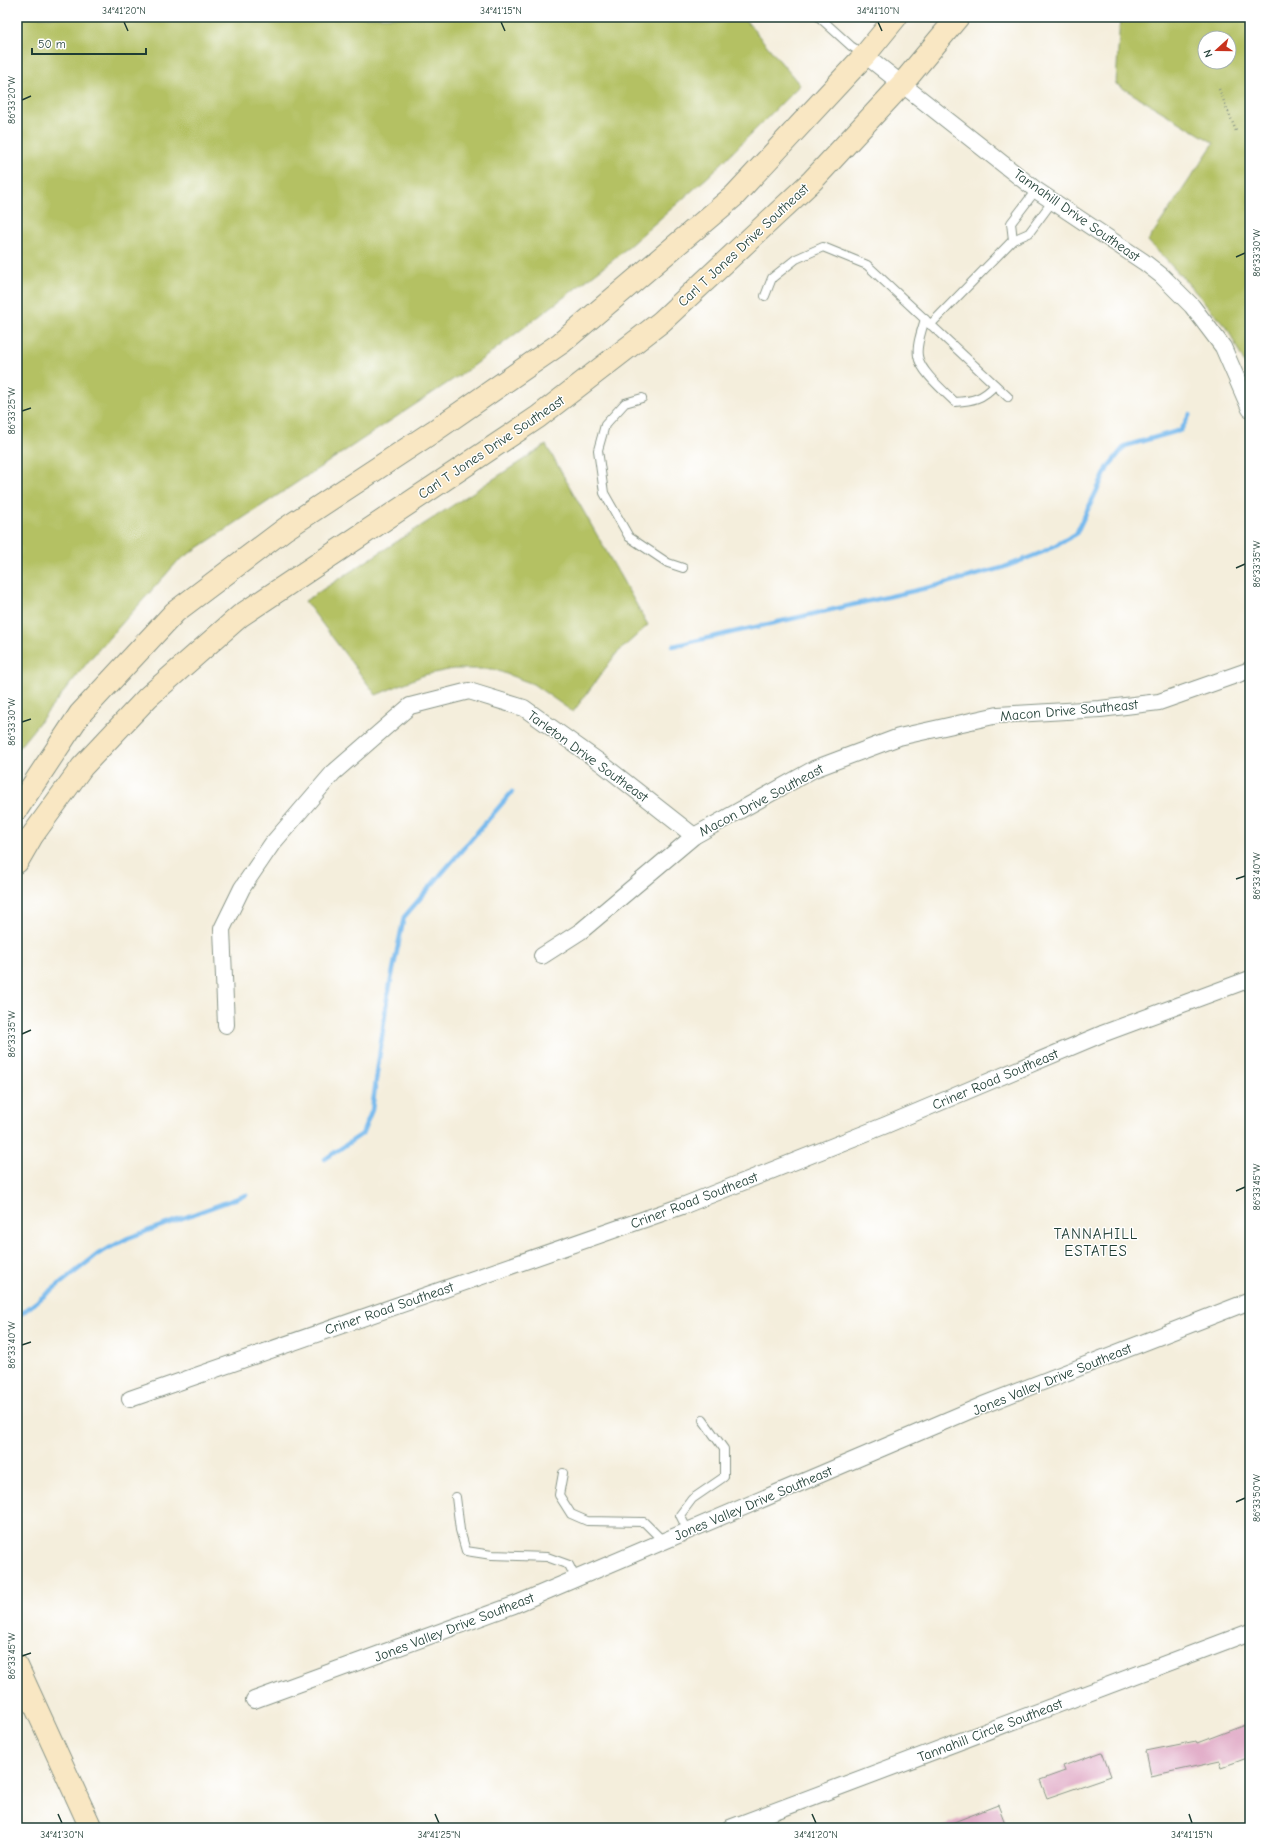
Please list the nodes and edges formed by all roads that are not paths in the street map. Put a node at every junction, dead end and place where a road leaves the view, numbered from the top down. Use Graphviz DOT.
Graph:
graph roads {
  1 [pos="819,17"];
  2 [pos="896,17"];
  3 [pos="958,17"];
  4 [pos="866,55"];
  5 [pos="902,84"];
  6 [pos="1036,190"];
  7 [pos="1052,202"];
  8 [pos="1013,240"];
  9 [pos="765,296"];
  10 [pos="928,322"];
  11 [pos="995,385"];
  12 [pos="1008,397"];
  13 [pos="642,398"];
  14 [pos="1250,409"];
  15 [pos="683,568"];
  16 [pos="1250,670"];
  17 [pos="17,809"];
  18 [pos="694,836"];
  19 [pos="17,862"];
  20 [pos="542,956"];
  21 [pos="1250,979"];
  22 [pos="226,1025"];
  23 [pos="1250,1301"];
  24 [pos="130,1399"];
  25 [pos="703,1420"];
  26 [pos="563,1473"];
  27 [pos="456,1497"];
  28 [pos="688,1531"];
  29 [pos="663,1542"];
  30 [pos="576,1579"];
  31 [pos="1250,1632"];
  32 [pos="17,1666"];
  33 [pos="254,1700"];
  34 [pos="91,1828"];
  35 [pos="730,1828"];
  1 -- 4 [label="lane"];
  2 -- 4 [label="main road"];
  3 -- 5 [label="main road, Carl T Jones Drive Southeast"];
  4 -- 5 [label="street, Tannahill Drive Southeast"];
  4 -- 17 [label="main road"];
  5 -- 6 [label="street, Tannahill Drive Southeast"];
  5 -- 19 [label="main road, Carl T Jones Drive Southeast"];
  6 -- 7 [label="street, Tannahill Drive Southeast"];
  6 -- 8 [label="lane"];
  7 -- 8 [label="lane"];
  7 -- 14 [label="street, Tannahill Drive Southeast"];
  8 -- 10 [label="lane"];
  9 -- 10 [label="lane"];
  10 -- 11 [label="lane"];
  10 -- 11 [label="lane"];
  11 -- 12 [label="lane"];
  13 -- 15 [label="lane"];
  16 -- 18 [label="street, Macon Drive Southeast"];
  18 -- 20 [label="street, Macon Drive Southeast"];
  18 -- 22 [label="street, Tarleton Drive Southeast"];
  21 -- 24 [label="street, Criner Road Southeast"];
  23 -- 28 [label="street, Jones Valley Drive Southeast"];
  25 -- 28 [label="lane"];
  26 -- 29 [label="lane"];
  27 -- 30 [label="lane"];
  28 -- 29 [label="street, Jones Valley Drive Southeast"];
  29 -- 30 [label="street, Jones Valley Drive Southeast"];
  30 -- 33 [label="street, Jones Valley Drive Southeast"];
  31 -- 35 [label="street, Tannahill Circle Southeast"];
  32 -- 34 [label="main road"];
}
